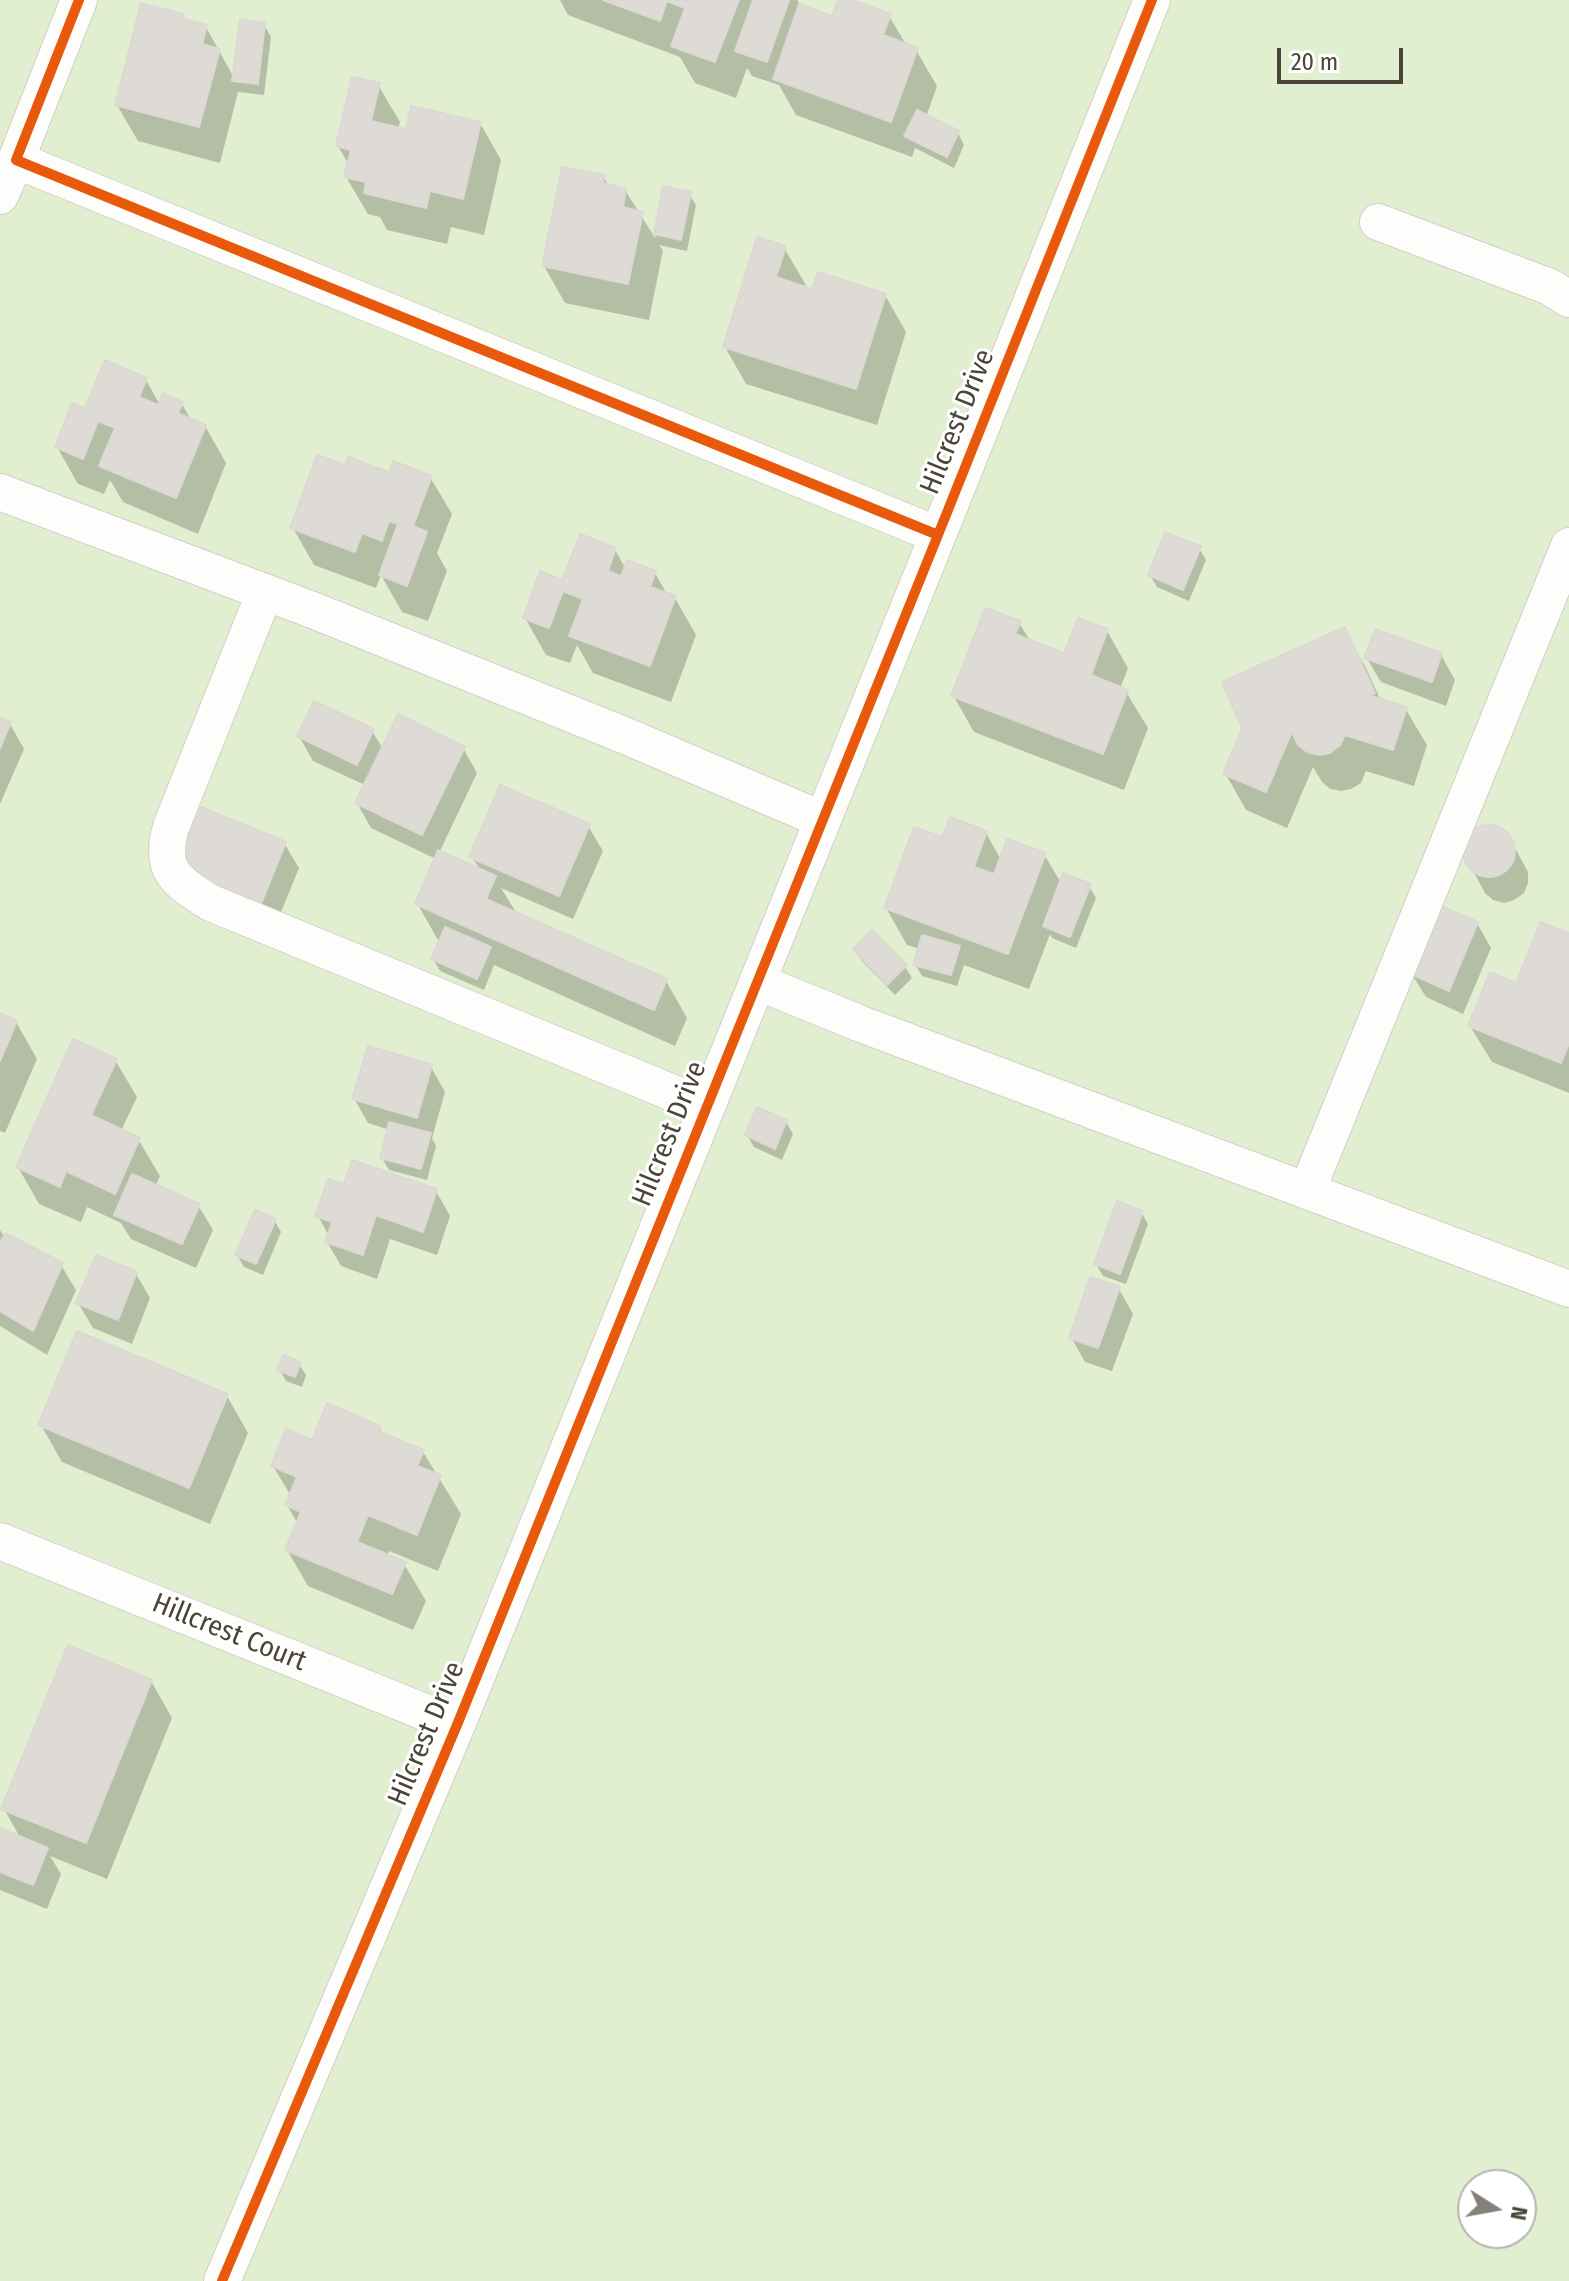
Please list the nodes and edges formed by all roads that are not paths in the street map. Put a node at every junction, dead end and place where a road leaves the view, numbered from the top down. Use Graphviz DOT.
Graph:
graph roads {
  1 [pos="79,0"];
  2 [pos="1152,0"];
  3 [pos="16,160"];
  4 [pos="0,196"];
  5 [pos="1378,222"];
  6 [pos="1569,299"];
  7 [pos="0,492"];
  8 [pos="938,535"];
  9 [pos="1569,546"];
  10 [pos="265,592"];
  11 [pos="823,820"];
  12 [pos="758,982"];
  13 [pos="707,1107"];
  14 [pos="1307,1191"];
  15 [pos="1569,1289"];
  16 [pos="0,1541"];
  17 [pos="457,1725"];
  18 [pos="222,2281"];
  1 -- 3 [label="street"];
  2 -- 8 [label="street, Hilcrest Drive"];
  3 -- 4 [label="street"];
  3 -- 8 [label="street"];
  5 -- 6 [label="street"];
  7 -- 10 [label="street"];
  8 -- 11 [label="street, Hilcrest Drive"];
  9 -- 14 [label="street"];
  10 -- 11 [label="street"];
  10 -- 13 [label="street"];
  11 -- 12 [label="street, Hilcrest Drive"];
  12 -- 13 [label="street, Hilcrest Drive"];
  12 -- 14 [label="street"];
  13 -- 17 [label="street, Hilcrest Drive"];
  14 -- 15 [label="street"];
  16 -- 17 [label="street, Hillcrest Court"];
  17 -- 18 [label="street, Hilcrest Drive"];
}
